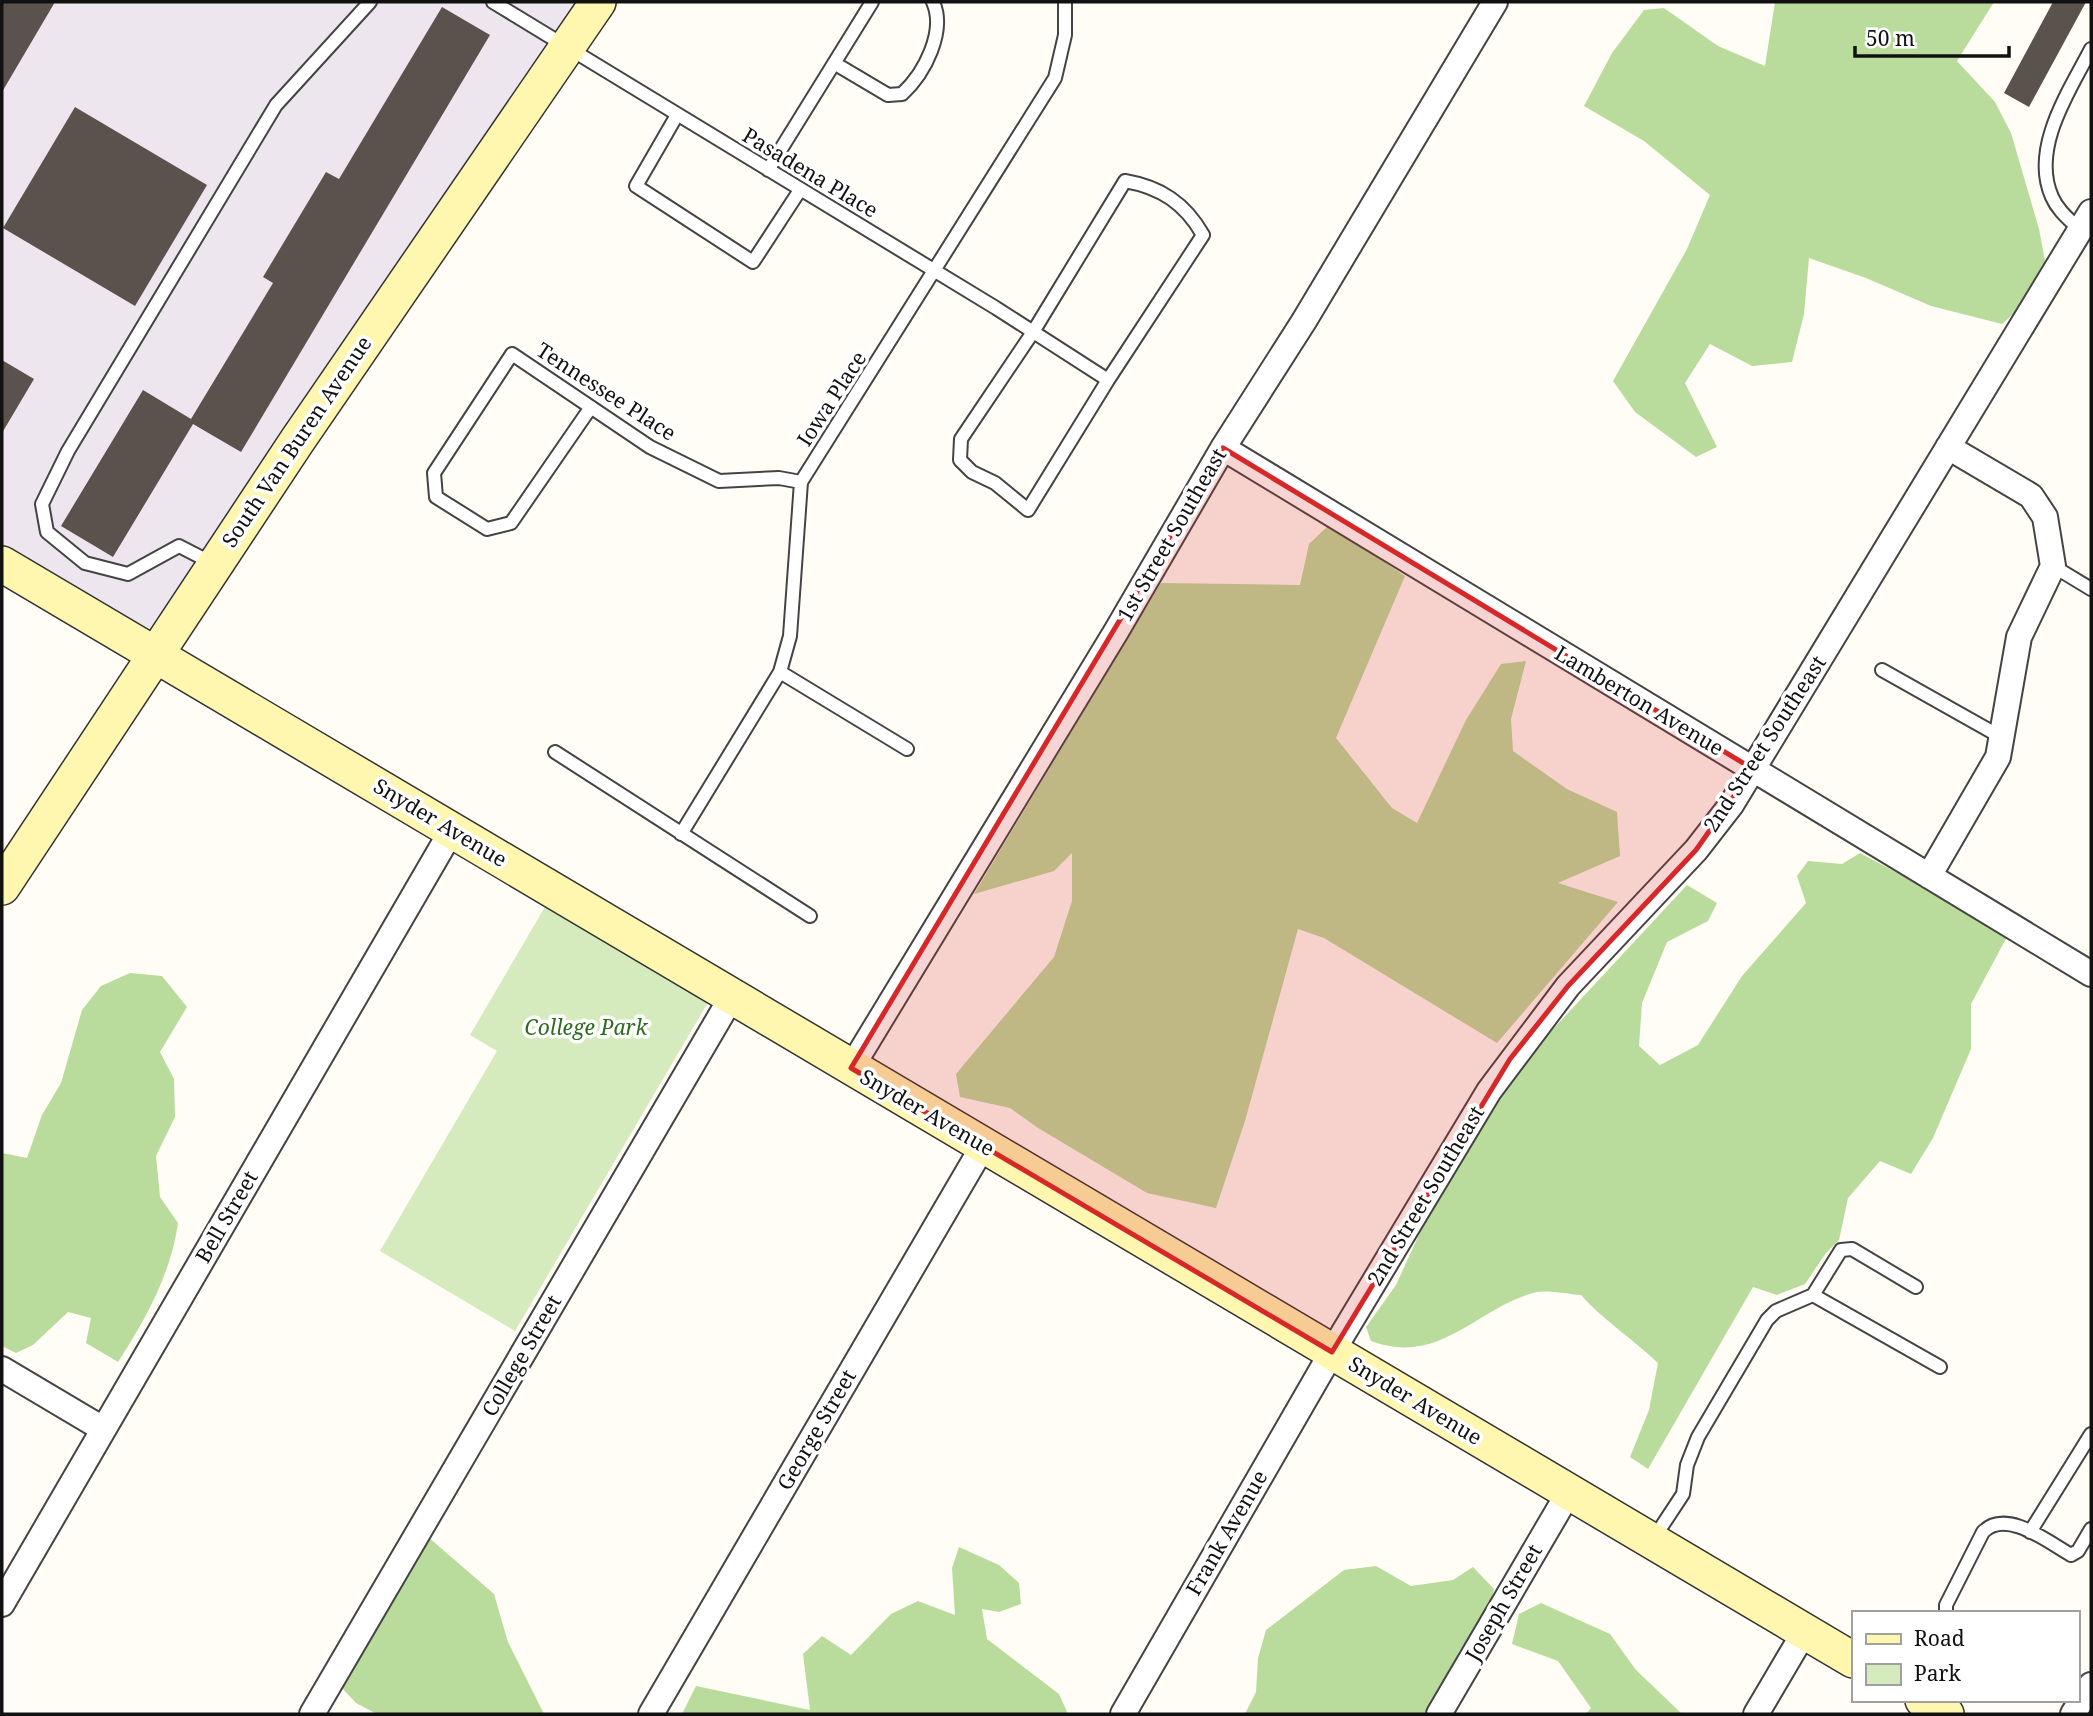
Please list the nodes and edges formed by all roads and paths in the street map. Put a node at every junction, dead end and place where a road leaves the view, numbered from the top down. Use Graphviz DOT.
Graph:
graph roads {
  1 [pos="370,2"];
  2 [pos="493,2"];
  3 [pos="598,2"];
  4 [pos="872,2"];
  5 [pos="933,2"];
  6 [pos="1066,2"];
  7 [pos="1495,2"];
  8 [pos="568,47"];
  9 [pos="2091,49"];
  10 [pos="834,62"];
  11 [pos="677,115"];
  12 [pos="768,170"];
  13 [pos="800,190"];
  14 [pos="2086,221"];
  15 [pos="935,272"];
  16 [pos="1033,332"];
  17 [pos="1108,380"];
  18 [pos="591,407"];
  19 [pos="1948,447"];
  20 [pos="1223,448"];
  21 [pos="801,482"];
  22 [pos="2,564"];
  23 [pos="215,564"];
  24 [pos="2053,566"];
  25 [pos="2091,589"];
  26 [pos="156,656"];
  27 [pos="1882,670"];
  28 [pos="779,672"];
  29 [pos="2001,737"];
  30 [pos="908,749"];
  31 [pos="555,752"];
  32 [pos="1753,769"];
  33 [pos="452,830"];
  34 [pos="681,834"];
  35 [pos="1929,876"];
  36 [pos="2,887"];
  37 [pos="810,916"];
  38 [pos="2091,974"];
  39 [pos="731,998"];
  40 [pos="851,1068"];
  41 [pos="984,1146"];
  42 [pos="1916,1287"];
  43 [pos="1812,1295"];
  44 [pos="1332,1352"];
  45 [pos="1940,1367"];
  46 [pos="2,1369"];
  47 [pos="103,1429"];
  48 [pos="2091,1434"];
  49 [pos="1569,1492"];
  50 [pos="2091,1529"];
  51 [pos="2030,1532"];
  52 [pos="1652,1541"];
  53 [pos="2,1604"];
  54 [pos="1946,1611"];
  55 [pos="1805,1631"];
  56 [pos="1852,1659"];
  57 [pos="2091,1685"];
  58 [pos="1927,1702"];
  59 [pos="312,1714"];
  60 [pos="651,1714"];
  61 [pos="1123,1714"];
  62 [pos="1439,1714"];
  63 [pos="1756,1714"];
  64 [pos="1946,1714"];
  65 [pos="2073,1714"];
  1 -- 23 [label="lane"];
  2 -- 8 [label="lane, Pasadena Place"];
  3 -- 8 [label="main road, South Van Buren Avenue"];
  4 -- 10 [label="lane"];
  5 -- 10 [label="lane"];
  6 -- 15 [label="lane, Iowa Place"];
  7 -- 20 [label="street, 1st Street Southeast"];
  8 -- 11 [label="lane, Pasadena Place"];
  8 -- 23 [label="main road, South Van Buren Avenue"];
  9 -- 14 [label="lane"];
  10 -- 12 [label="lane"];
  11 -- 12 [label="lane, Pasadena Place"];
  11 -- 13 [label="lane"];
  12 -- 13 [label="lane, Pasadena Place"];
  13 -- 15 [label="lane, Pasadena Place"];
  14 -- 19 [label="street, 2nd Street Southeast"];
  15 -- 16 [label="lane, Pasadena Place"];
  15 -- 21 [label="lane, Iowa Place"];
  16 -- 17 [label="lane, Pasadena Place"];
  16 -- 17 [label="lane"];
  16 -- 17 [label="lane"];
  18 -- 18 [label="lane, Tennessee Place"];
  18 -- 21 [label="lane, Tennessee Place"];
  19 -- 24 [label="street"];
  19 -- 32 [label="street, 2nd Street Southeast"];
  20 -- 32 [label="street, Lamberton Avenue"];
  20 -- 40 [label="street, 1st Street Southeast"];
  21 -- 28 [label="lane, Iowa Place"];
  22 -- 26 [label="main road, Snyder Avenue"];
  23 -- 26 [label="main road, South Van Buren Avenue"];
  24 -- 25 [label="lane"];
  24 -- 29 [label="street"];
  26 -- 33 [label="main road, Snyder Avenue"];
  26 -- 36 [label="main road, South Van Buren Avenue"];
  27 -- 29 [label="lane"];
  28 -- 30 [label="lane"];
  28 -- 34 [label="lane, Iowa Place"];
  29 -- 35 [label="street"];
  31 -- 34 [label="lane"];
  32 -- 35 [label="street, Lamberton Avenue"];
  32 -- 44 [label="street, 2nd Street Southeast"];
  33 -- 39 [label="main road, Snyder Avenue"];
  33 -- 47 [label="street, Bell Street"];
  34 -- 37 [label="lane"];
  35 -- 38 [label="street, Lamberton Avenue"];
  39 -- 40 [label="main road, Snyder Avenue"];
  39 -- 59 [label="street, College Street"];
  40 -- 41 [label="main road, Snyder Avenue"];
  41 -- 44 [label="main road, Snyder Avenue"];
  41 -- 60 [label="street, George Street"];
  42 -- 43 [label="lane"];
  43 -- 45 [label="lane"];
  43 -- 52 [label="lane"];
  44 -- 49 [label="main road, Snyder Avenue"];
  44 -- 61 [label="street, Frank Avenue"];
  46 -- 47 [label="street"];
  47 -- 53 [label="street, Bell Street"];
  48 -- 51 [label="lane"];
  49 -- 52 [label="main road, Snyder Avenue"];
  49 -- 62 [label="street, Joseph Street"];
  50 -- 51 [label="lane"];
  51 -- 54 [label="lane"];
  52 -- 55 [label="main road, Snyder Avenue"];
  55 -- 56 [label="main road, Snyder Avenue"];
  55 -- 63 [label="street"];
  57 -- 65 [label="street"];
  58 -- 64 [label="main road"];
}
